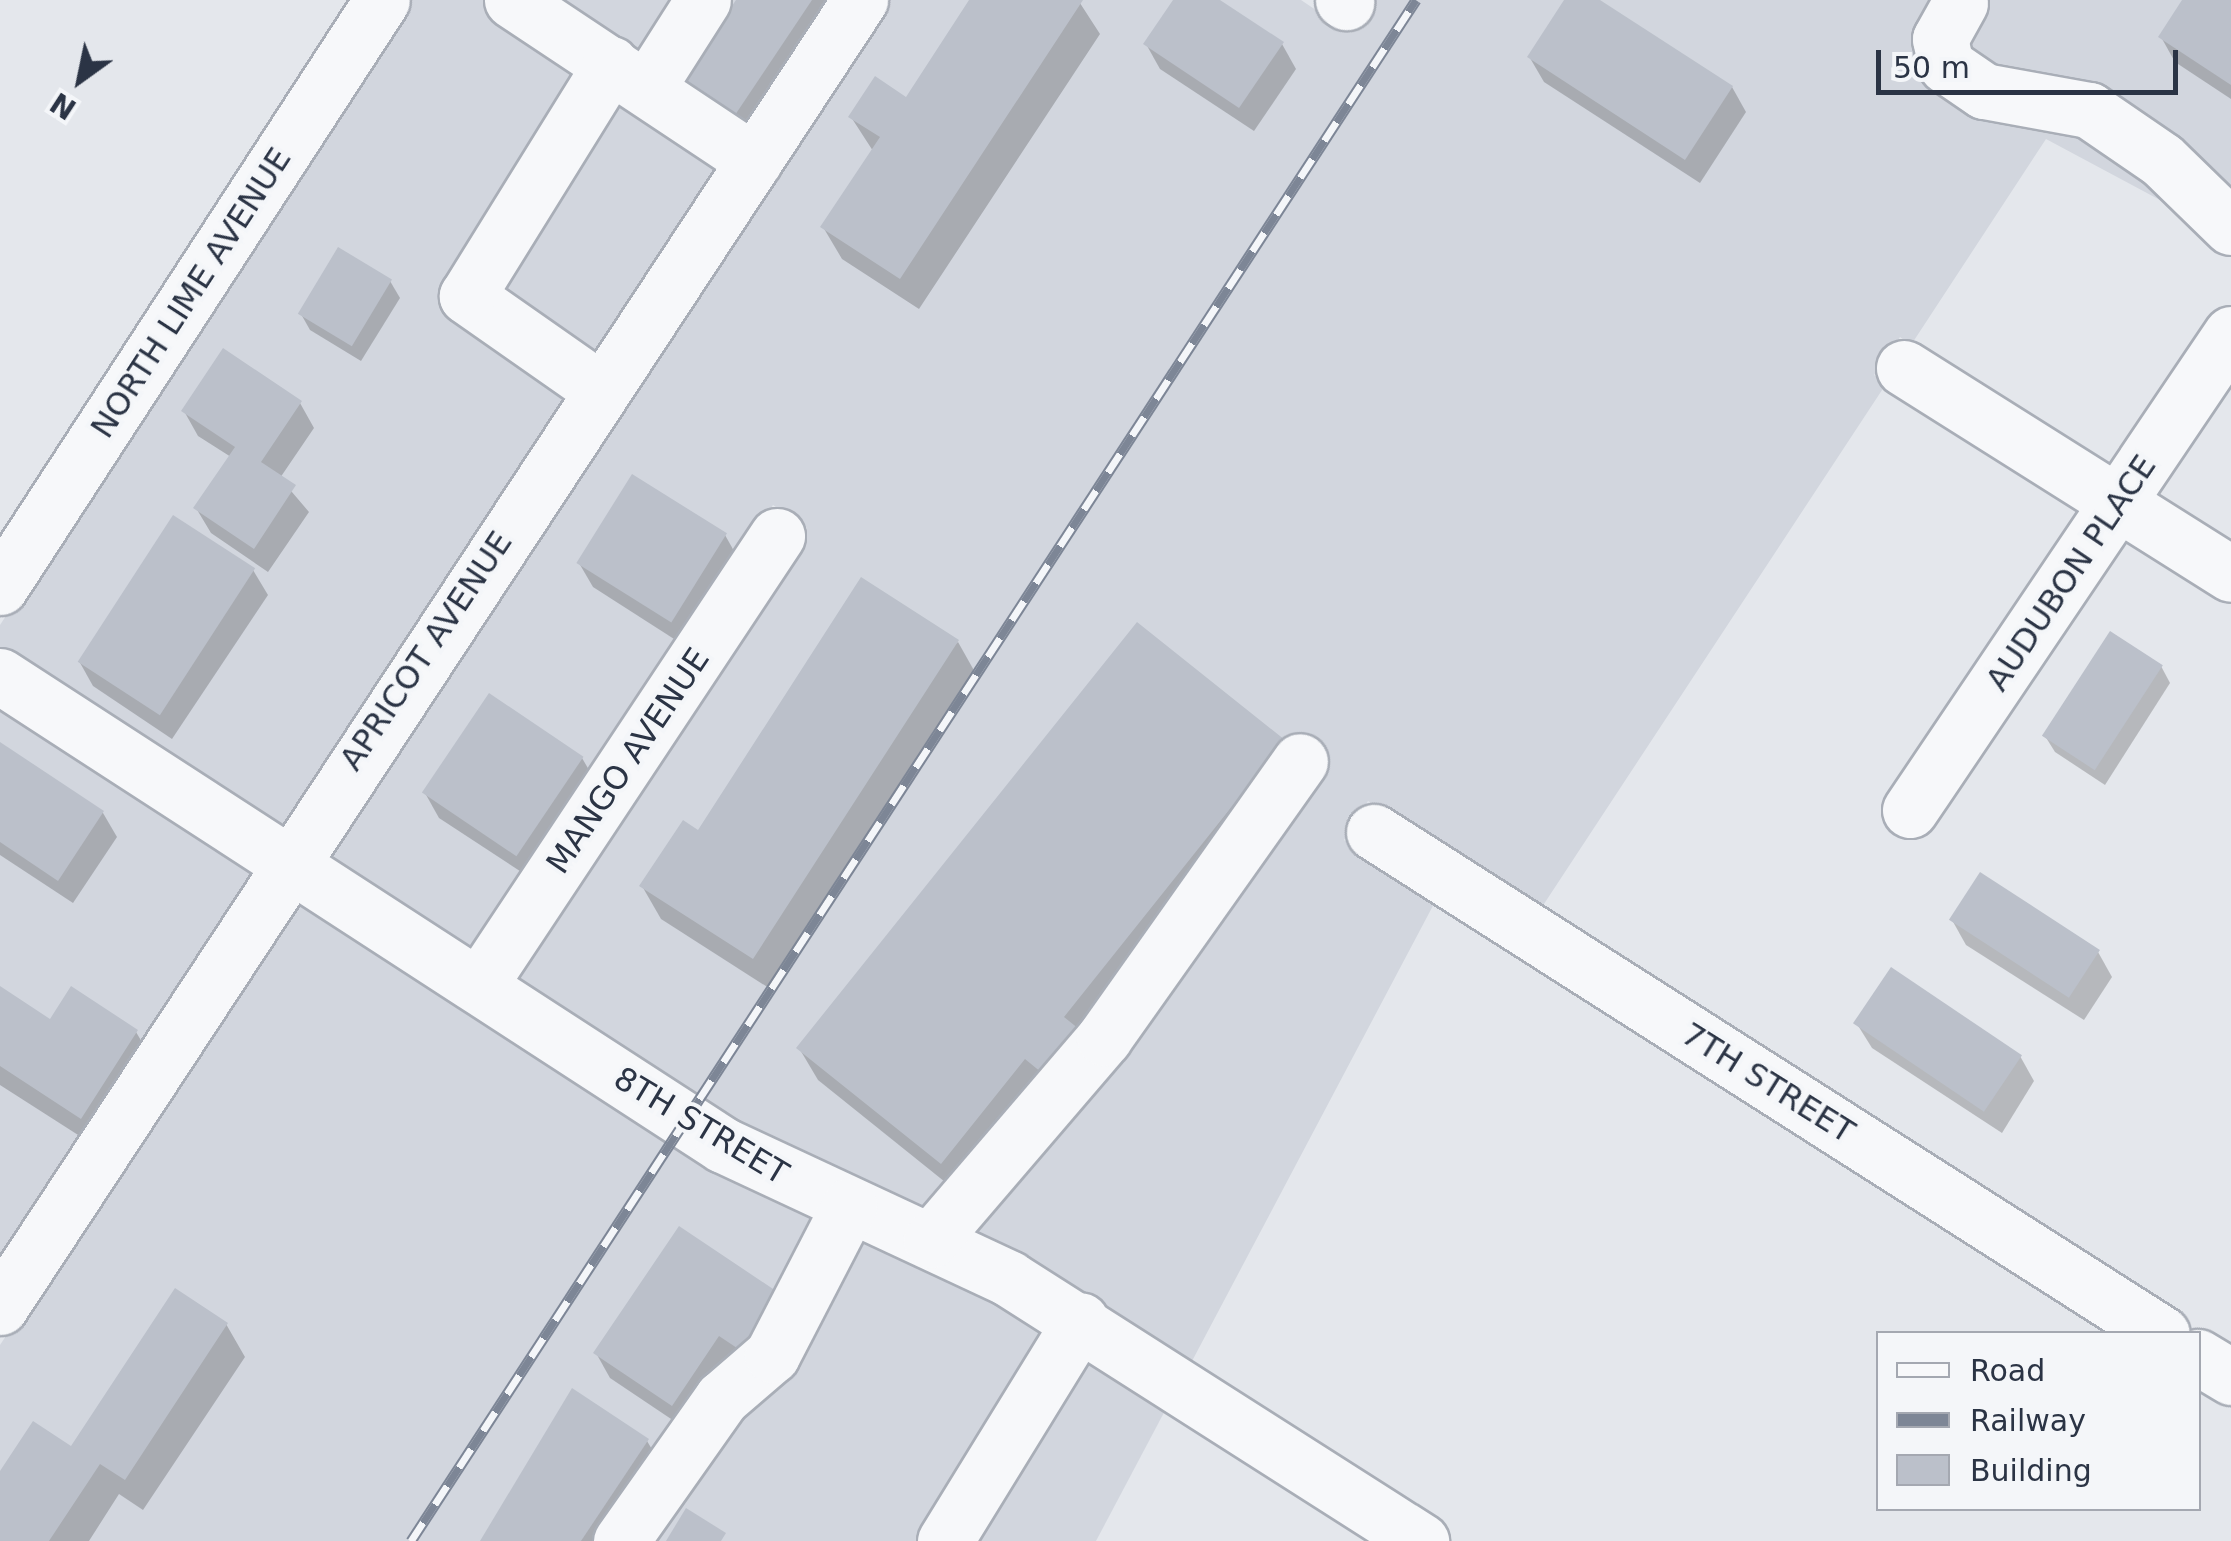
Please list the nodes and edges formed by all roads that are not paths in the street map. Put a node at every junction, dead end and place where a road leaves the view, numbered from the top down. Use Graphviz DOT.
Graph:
graph roads {
  1 [pos="382,0"];
  2 [pos="512,0"];
  3 [pos="703,0"];
  4 [pos="860,0"];
  5 [pos="1960,3"];
  6 [pos="629,76"];
  7 [pos="754,161"];
  8 [pos="2231,227"];
  9 [pos="2231,334"];
  10 [pos="1904,368"];
  11 [pos="602,390"];
  12 [pos="2116,508"];
  13 [pos="777,536"];
  14 [pos="2231,574"];
  15 [pos="0,587"];
  16 [pos="0,676"];
  17 [pos="1300,761"];
  18 [pos="1910,810"];
  19 [pos="1374,832"];
  20 [pos="290,866"];
  21 [pos="479,985"];
  22 [pos="849,1206"];
  23 [pos="931,1240"];
  24 [pos="0,1308"];
  25 [pos="1082,1320"];
  26 [pos="2157,1331"];
  27 [pos="2201,1359"];
  28 [pos="2231,1378"];
  29 [pos="621,1541"];
  30 [pos="945,1541"];
  31 [pos="1422,1541"];
  1 -- 15 [label="street, NORTH LIME AVENUE"];
  2 -- 6 [label="street"];
  3 -- 6 [label="street"];
  4 -- 7 [label="street, APRICOT AVENUE"];
  5 -- 8 [label="street"];
  6 -- 7 [label="street"];
  6 -- 11 [label="street"];
  7 -- 11 [label="street, APRICOT AVENUE"];
  9 -- 12 [label="street, AUDUBON PLACE"];
  10 -- 12 [label="street"];
  11 -- 20 [label="street, APRICOT AVENUE"];
  12 -- 14 [label="street"];
  12 -- 18 [label="street, AUDUBON PLACE"];
  13 -- 21 [label="street, MANGO AVENUE"];
  16 -- 20 [label="street, 8TH STREET"];
  17 -- 23 [label="street"];
  19 -- 26 [label="street, 7TH STREET"];
  20 -- 21 [label="street, 8TH STREET"];
  20 -- 24 [label="street, APRICOT AVENUE"];
  21 -- 22 [label="street, 8TH STREET"];
  22 -- 23 [label="street, 8TH STREET"];
  22 -- 29 [label="street"];
  23 -- 25 [label="street, 8TH STREET"];
  25 -- 30 [label="street"];
  25 -- 31 [label="street, 8TH STREET"];
  27 -- 28 [label="street"];
}
